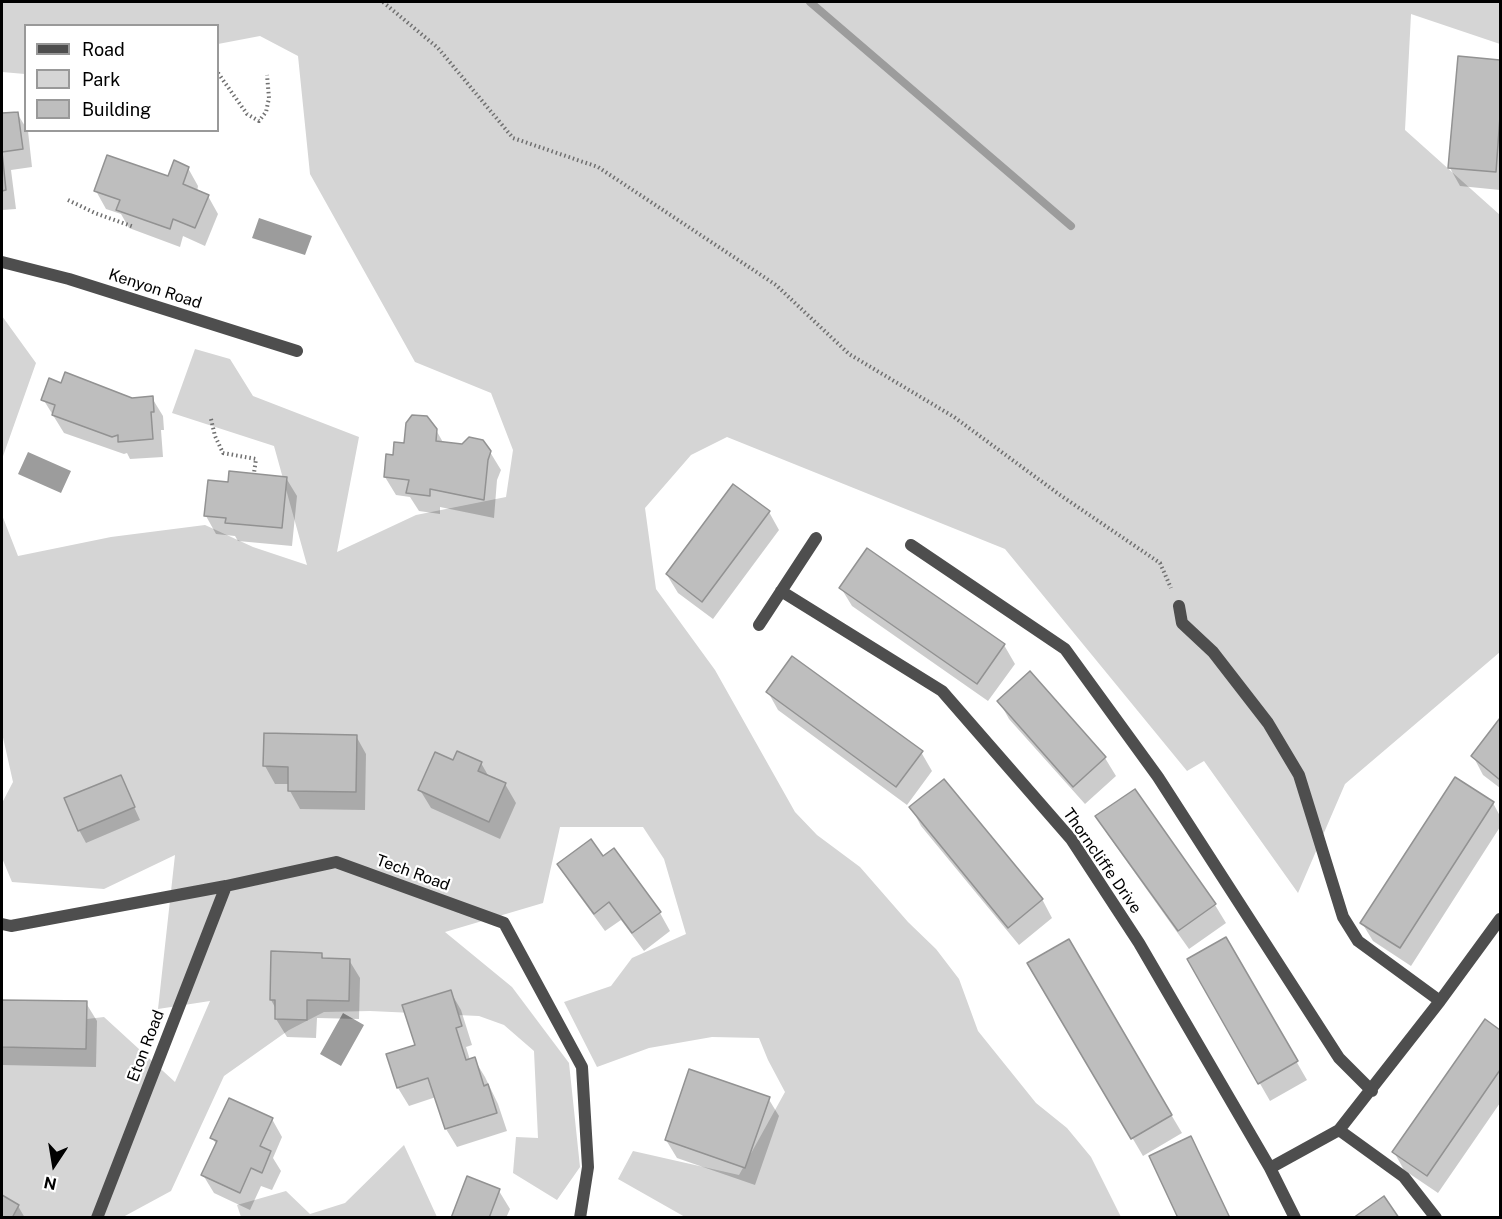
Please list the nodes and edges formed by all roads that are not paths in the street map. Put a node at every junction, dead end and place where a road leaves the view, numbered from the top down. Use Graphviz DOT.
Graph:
graph roads {
  1 [pos="2,261"];
  2 [pos="297,351"];
  3 [pos="816,538"];
  4 [pos="911,545"];
  5 [pos="782,591"];
  6 [pos="1179,606"];
  7 [pos="759,625"];
  8 [pos="226,886"];
  9 [pos="1500,919"];
  10 [pos="2,924"];
  11 [pos="1440,1001"];
  12 [pos="1372,1091"];
  13 [pos="1340,1130"];
  14 [pos="1270,1168"];
  15 [pos="97,1218"];
  16 [pos="579,1218"];
  17 [pos="1295,1218"];
  18 [pos="1436,1218"];
  1 -- 2 [label="street, Kenyon Road"];
  3 -- 5 [label="street"];
  4 -- 12 [label="street"];
  5 -- 7 [label="street"];
  5 -- 14 [label="street, Thorncliffe Drive"];
  6 -- 11 [label="street"];
  8 -- 10 [label="street, Tech Road"];
  8 -- 15 [label="street, Eton Road"];
  8 -- 16 [label="street, Tech Road"];
  9 -- 11 [label="street"];
  11 -- 12 [label="street"];
  12 -- 13 [label="street"];
  13 -- 14 [label="street"];
  13 -- 18 [label="street"];
  14 -- 17 [label="street, Thorncliffe Drive"];
}
